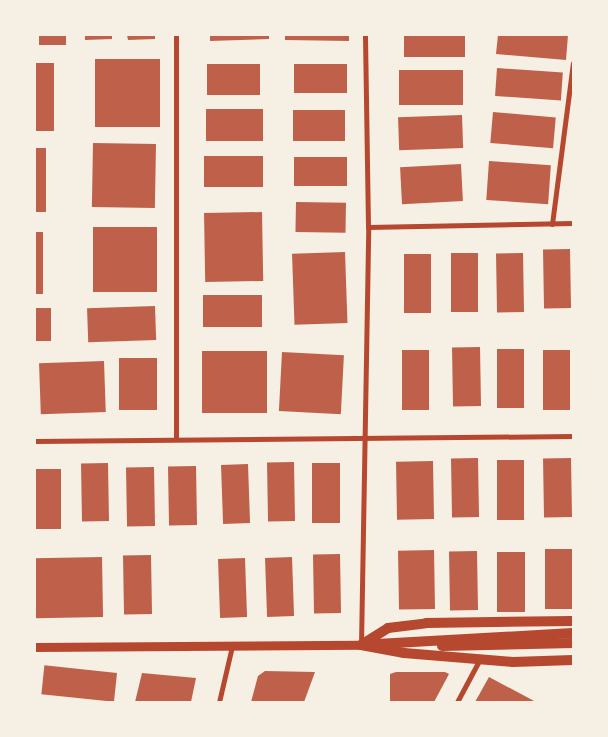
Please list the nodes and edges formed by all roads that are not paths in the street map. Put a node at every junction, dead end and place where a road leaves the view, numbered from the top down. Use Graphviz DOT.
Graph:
graph roads {
  1 [pos="176,35"];
  2 [pos="364,35"];
  3 [pos="573,63"];
  4 [pos="552,224"];
  5 [pos="573,224"];
  6 [pos="368,227"];
  7 [pos="362,436"];
  8 [pos="573,436"];
  9 [pos="176,438"];
  10 [pos="35,441"];
  11 [pos="573,621"];
  12 [pos="573,633"];
  13 [pos="573,643"];
  14 [pos="361,645"];
  15 [pos="232,646"];
  16 [pos="35,647"];
  17 [pos="480,659"];
  18 [pos="573,660"];
  19 [pos="219,702"];
  20 [pos="457,702"];
  1 -- 9 [label="street"];
  2 -- 6 [label="street"];
  3 -- 4 [label="street"];
  4 -- 5 [label="street"];
  4 -- 6 [label="street"];
  6 -- 7 [label="street"];
  7 -- 8 [label="street"];
  7 -- 9 [label="street"];
  7 -- 14 [label="street"];
  9 -- 10 [label="street"];
  11 -- 14 [label="main road"];
  12 -- 14 [label="main road"];
  13 -- 14 [label="main road"];
  14 -- 15 [label="street"];
  14 -- 17 [label="main road"];
  15 -- 16 [label="street"];
  15 -- 19 [label="street"];
  17 -- 18 [label="main road"];
  17 -- 20 [label="street"];
}
